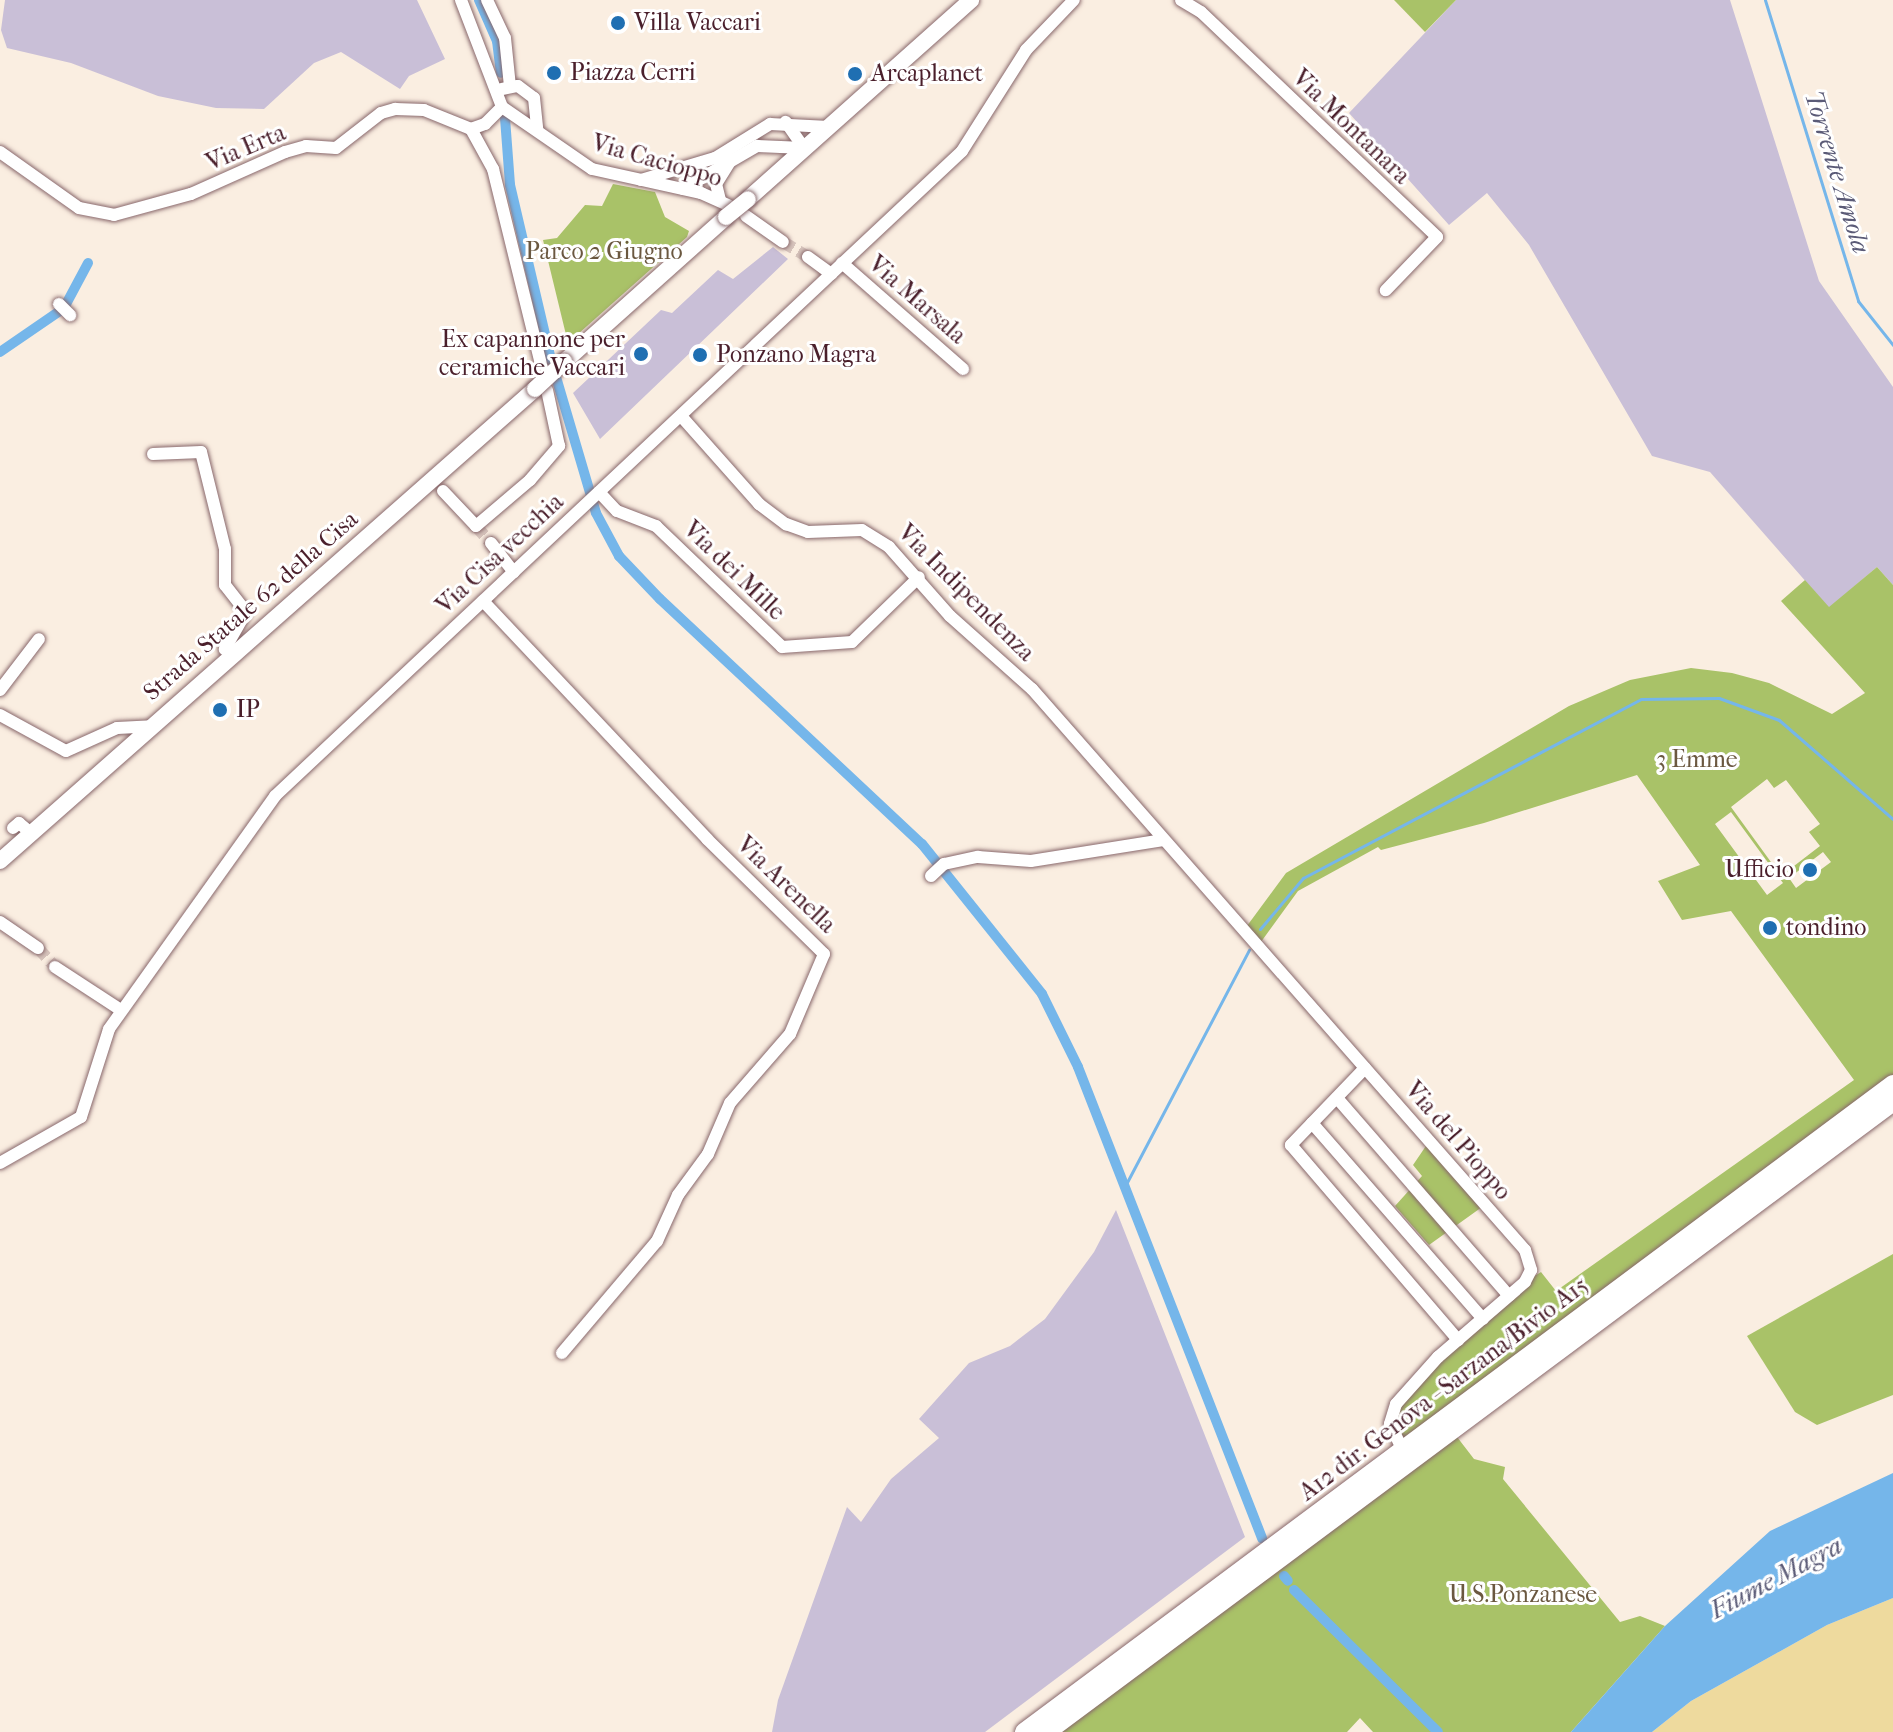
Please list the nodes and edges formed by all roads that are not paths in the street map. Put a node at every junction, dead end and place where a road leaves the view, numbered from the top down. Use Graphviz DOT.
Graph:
graph roads {
  1 [pos="461,0"];
  2 [pos="487,0"];
  3 [pos="971,0"];
  4 [pos="1074,0"];
  5 [pos="1181,0"];
  6 [pos="510,86"];
  7 [pos="495,92"];
  8 [pos="502,107"];
  9 [pos="786,122"];
  10 [pos="829,127"];
  11 [pos="471,129"];
  12 [pos="537,129"];
  13 [pos="774,146"];
  14 [pos="804,148"];
  15 [pos="0,152"];
  16 [pos="731,160"];
  17 [pos="685,166"];
  18 [pos="781,169"];
  19 [pos="638,181"];
  20 [pos="683,189"];
  21 [pos="725,207"];
  22 [pos="746,216"];
  23 [pos="783,242"];
  24 [pos="808,257"];
  25 [pos="842,263"];
  26 [pos="831,274"];
  27 [pos="1386,290"];
  28 [pos="59,304"];
  29 [pos="70,315"];
  30 [pos="963,369"];
  31 [pos="543,373"];
  32 [pos="541,389"];
  33 [pos="681,416"];
  34 [pos="153,454"];
  35 [pos="443,491"];
  36 [pos="597,494"];
  37 [pos="491,543"];
  38 [pos="514,572"];
  39 [pos="919,577"];
  40 [pos="483,601"];
  41 [pos="39,639"];
  42 [pos="232,655"];
  43 [pos="0,690"];
  44 [pos="0,715"];
  45 [pos="152,726"];
  46 [pos="1163,840"];
  47 [pos="0,861"];
  48 [pos="1186,866"];
  49 [pos="937,870"];
  50 [pos="0,922"];
  51 [pos="38,948"];
  52 [pos="55,967"];
  53 [pos="121,1010"];
  54 [pos="1365,1068"];
  55 [pos="1893,1084"];
  56 [pos="1337,1098"];
  57 [pos="1893,1102"];
  58 [pos="1312,1123"];
  59 [pos="0,1163"];
  60 [pos="1509,1296"];
  61 [pos="1483,1319"];
  62 [pos="1458,1340"];
  63 [pos="562,1353"];
  64 [pos="1401,1447"];
  65 [pos="1024,1732"];
  66 [pos="1047,1732"];
  1 -- 7 [label="street"];
  2 -- 6 [label="street"];
  3 -- 10 [label="main road"];
  4 -- 25 [label="street, Via Cisa vecchia"];
  5 -- 27 [label="street, Via Montanara"];
  6 -- 7 [label="street"];
  6 -- 12 [label="street"];
  7 -- 8 [label="street"];
  8 -- 11 [label="street"];
  8 -- 12 [label="street"];
  9 -- 10 [label="street"];
  9 -- 14 [label="street"];
  9 -- 17 [label="street"];
  10 -- 14 [label="main road"];
  11 -- 15 [label="street, Via Erta"];
  11 -- 31 [label="street"];
  12 -- 19 [label="street, Via Cacioppo"];
  13 -- 14 [label="street"];
  13 -- 16 [label="street"];
  13 -- 18 [label="street"];
  14 -- 18 [label="main road"];
  16 -- 20 [label="street"];
  16 -- 21 [label="street"];
  17 -- 19 [label="street"];
  17 -- 20 [label="street"];
  18 -- 21 [label="main road, bridge"];
  19 -- 20 [label="street, Via Cacioppo"];
  20 -- 21 [label="street, Via Cacioppo"];
  21 -- 32 [label="main road, Strada Statale 62 della Cisa, bridge"];
  22 -- 23 [label="street"];
  24 -- 26 [label="street"];
  25 -- 26 [label="street, Via Cisa vecchia"];
  25 -- 30 [label="street, Via Marsala"];
  26 -- 33 [label="street, Via Cisa vecchia"];
  28 -- 29 [label="street"];
  32 -- 35 [label="street"];
  32 -- 42 [label="main road, Strada Statale 62 della Cisa"];
  33 -- 36 [label="street, Via Cisa vecchia"];
  33 -- 39 [label="street, Via Indipendenza"];
  34 -- 42 [label="street"];
  36 -- 38 [label="street, Via Cisa vecchia"];
  36 -- 39 [label="street, Via dei Mille"];
  37 -- 38 [label="street"];
  38 -- 40 [label="street, Via Cisa vecchia"];
  39 -- 46 [label="street, Via Indipendenza"];
  40 -- 53 [label="street, Via Cisa vecchia"];
  40 -- 63 [label="street, Via Arenella"];
  41 -- 43 [label="street"];
  42 -- 45 [label="main road, Strada Statale 62 della Cisa"];
  44 -- 45 [label="street"];
  45 -- 47 [label="main road, Strada Statale 62 della Cisa"];
  46 -- 48 [label="street, Via Indipendenza"];
  46 -- 49 [label="street"];
  48 -- 54 [label="street, Via del Pioppo"];
  50 -- 51 [label="street"];
  52 -- 53 [label="street"];
  53 -- 59 [label="street, Via Cisa vecchia"];
  54 -- 56 [label="street"];
  54 -- 60 [label="street, Via del Pioppo"];
  55 -- 65 [label="highway, A12 dir. Genova - Sarzana/Bivio A15"];
  56 -- 58 [label="street"];
  56 -- 60 [label="street"];
  57 -- 66 [label="highway"];
  58 -- 61 [label="street"];
  58 -- 62 [label="street"];
  60 -- 61 [label="street, Via del Pioppo"];
  61 -- 62 [label="street, Via del Pioppo"];
  62 -- 64 [label="street, Via del Pioppo"];
}
